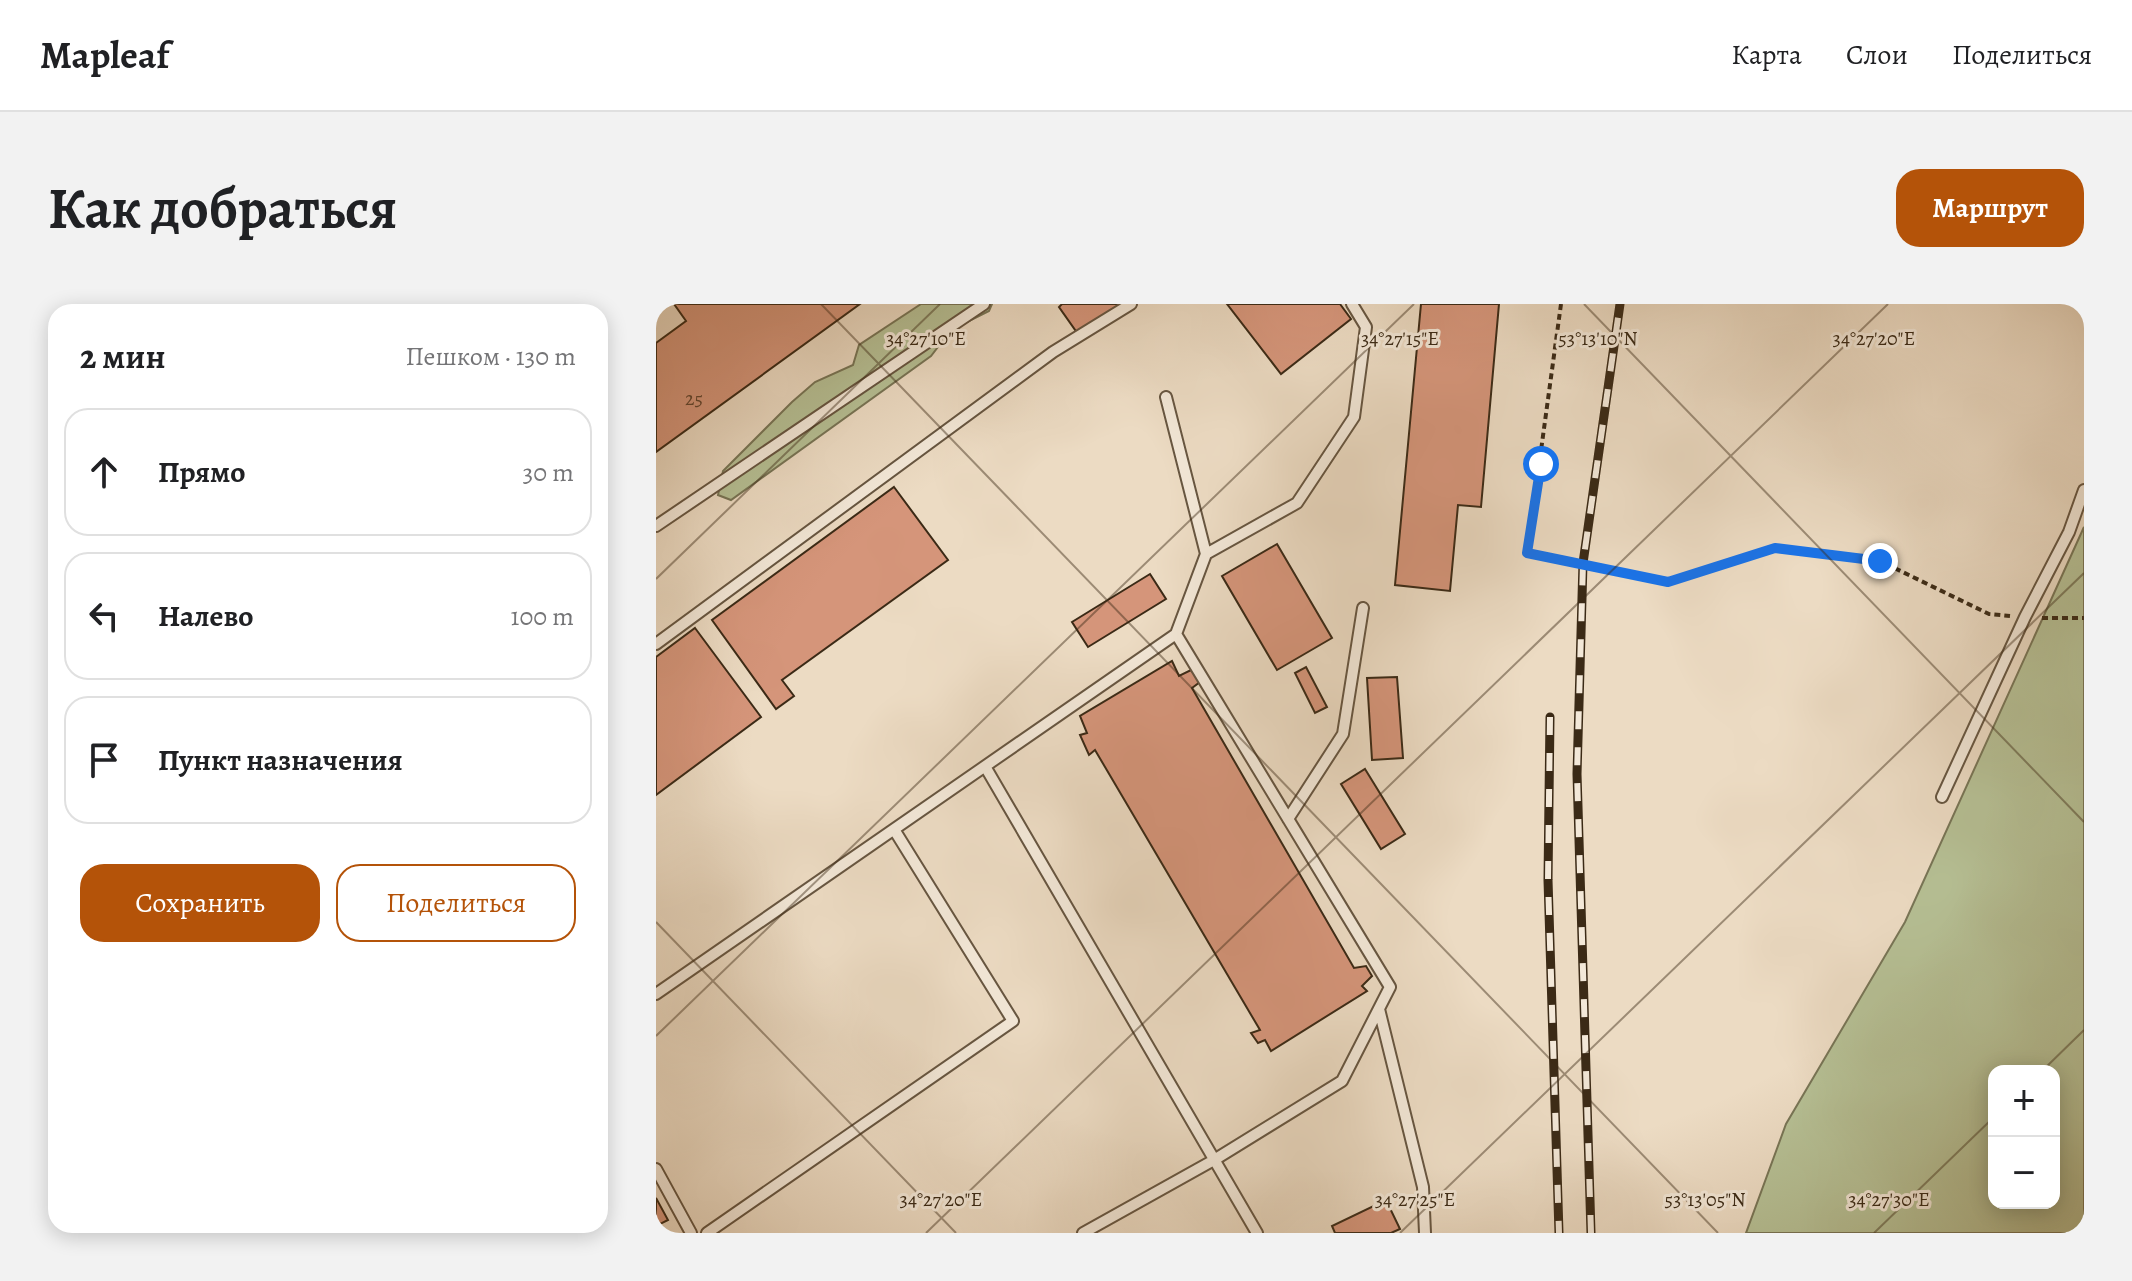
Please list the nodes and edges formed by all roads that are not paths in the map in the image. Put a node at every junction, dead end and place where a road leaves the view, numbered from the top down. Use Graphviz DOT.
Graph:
graph roads {
  1 [pos="984,304"];
  2 [pos="1131,304"];
  3 [pos="1352,304"];
  4 [pos="1166,397"];
  5 [pos="2084,490"];
  6 [pos="656,526"];
  7 [pos="1206,554"];
  8 [pos="1363,608"];
  9 [pos="1176,634"];
  10 [pos="656,644"];
  11 [pos="986,768"];
  12 [pos="1942,797"];
  13 [pos="1288,819"];
  14 [pos="895,831"];
  15 [pos="656,994"];
  16 [pos="1379,1009"];
  17 [pos="1214,1160"];
  18 [pos="656,1169"];
  19 [pos="691,1233"];
  20 [pos="707,1233"];
  21 [pos="1083,1233"];
  22 [pos="1257,1233"];
  23 [pos="1425,1233"];
  1 -- 6 [label="lane"];
  2 -- 10 [label="lane"];
  3 -- 7 [label="lane"];
  4 -- 7 [label="lane"];
  5 -- 12 [label="lane"];
  7 -- 9 [label="lane"];
  8 -- 13 [label="lane"];
  9 -- 11 [label="lane"];
  9 -- 13 [label="lane"];
  11 -- 14 [label="lane"];
  11 -- 17 [label="lane"];
  13 -- 16 [label="lane"];
  14 -- 15 [label="lane"];
  14 -- 20 [label="lane"];
  16 -- 17 [label="lane"];
  16 -- 23 [label="lane"];
  17 -- 21 [label="lane"];
  17 -- 22 [label="lane"];
  18 -- 19 [label="lane"];
}
